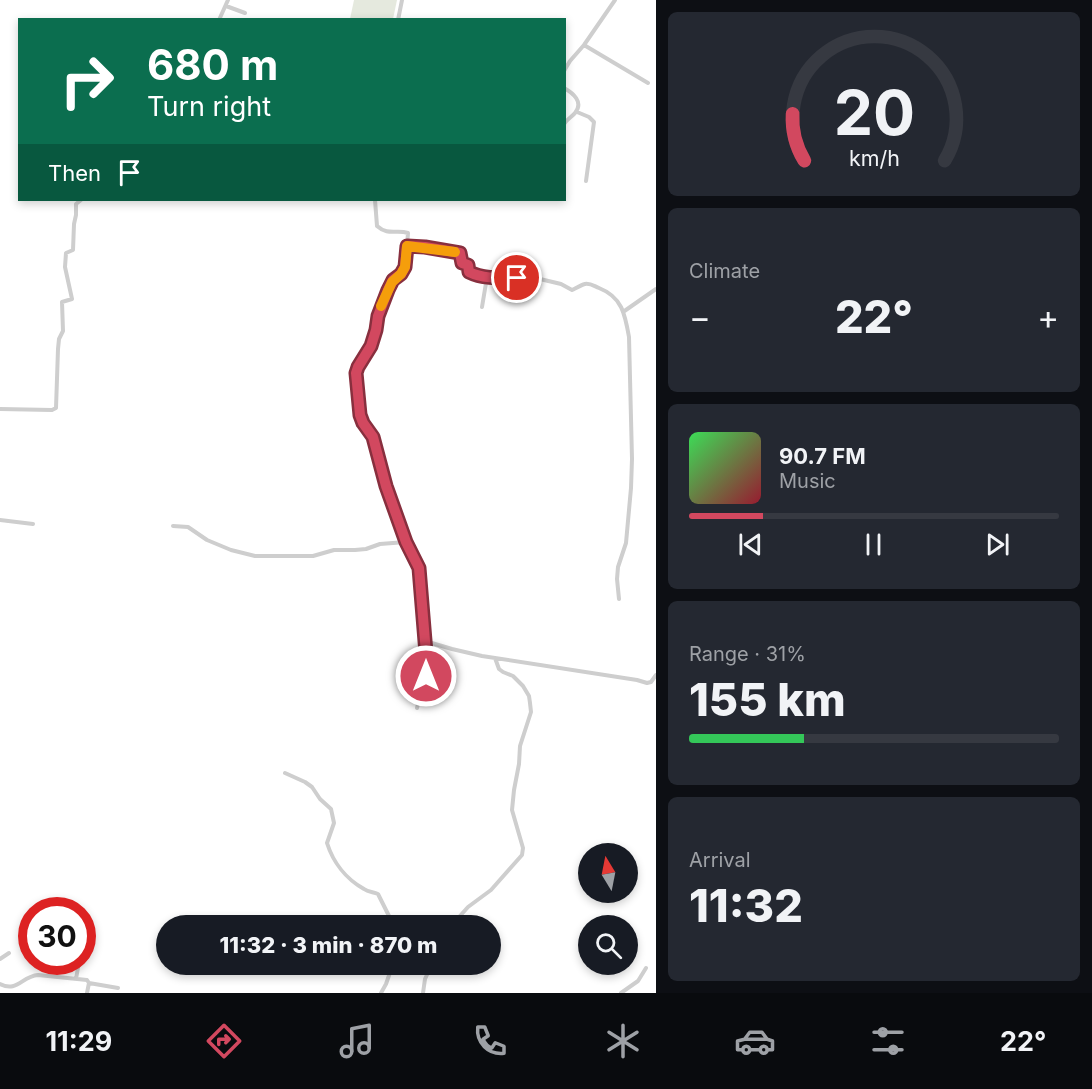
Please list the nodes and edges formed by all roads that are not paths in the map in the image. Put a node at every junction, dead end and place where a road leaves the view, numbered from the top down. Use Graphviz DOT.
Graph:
graph roads {
  1 [pos="228,0"];
  2 [pos="402,0"];
  3 [pos="615,0"];
  4 [pos="226,6"];
  5 [pos="245,13"];
  6 [pos="220,18"];
  7 [pos="398,18"];
  8 [pos="584,45"];
  9 [pos="566,68"];
  10 [pos="648,83"];
  11 [pos="566,90"];
  12 [pos="577,112"];
  13 [pos="566,122"];
  14 [pos="586,181"];
  15 [pos="80,201"];
  16 [pos="375,201"];
  17 [pos="407,246"];
  18 [pos="488,277"];
  19 [pos="656,289"];
  20 [pos="482,307"];
  21 [pos="623,312"];
  22 [pos="0,409"];
  23 [pos="0,520"];
  24 [pos="33,524"];
  25 [pos="173,526"];
  26 [pos="406,542"];
  27 [pos="620,599"];
  28 [pos="425,641"];
  29 [pos="495,658"];
  30 [pos="656,675"];
  31 [pos="417,708"];
  32 [pos="285,773"];
  33 [pos="388,915"];
  34 [pos="461,915"];
  35 [pos="9,953"];
  36 [pos="0,959"];
  37 [pos="646,968"];
  38 [pos="77,975"];
  39 [pos="389,975"];
  40 [pos="427,975"];
  41 [pos="76,979"];
  42 [pos="89,983"];
  43 [pos="0,984"];
  44 [pos="118,988"];
  45 [pos="87,993"];
  46 [pos="381,993"];
  47 [pos="423,993"];
  48 [pos="621,993"];
  1 -- 4 [label="street"];
  2 -- 7 [label="street"];
  3 -- 8 [label="street"];
  4 -- 5 [label="street"];
  4 -- 6 [label="street"];
  8 -- 9 [label="street"];
  8 -- 10 [label="street"];
  11 -- 12 [label="street"];
  12 -- 13 [label="street"];
  12 -- 14 [label="street"];
  15 -- 22 [label="street"];
  16 -- 17 [label="street"];
  17 -- 18 [label="street"];
  17 -- 26 [label="street"];
  18 -- 20 [label="street"];
  18 -- 21 [label="street"];
  19 -- 21 [label="street"];
  21 -- 27 [label="street"];
  23 -- 24 [label="street"];
  25 -- 26 [label="street"];
  26 -- 28 [label="street"];
  28 -- 29 [label="street"];
  28 -- 31 [label="street"];
  29 -- 30 [label="street"];
  29 -- 34 [label="street"];
  32 -- 33 [label="street"];
  35 -- 36 [label="street"];
  37 -- 48 [label="street"];
  38 -- 41 [label="street"];
  39 -- 46 [label="street"];
  40 -- 47 [label="street"];
  41 -- 42 [label="street"];
  41 -- 43 [label="street"];
  42 -- 44 [label="street"];
  42 -- 45 [label="street"];
}
